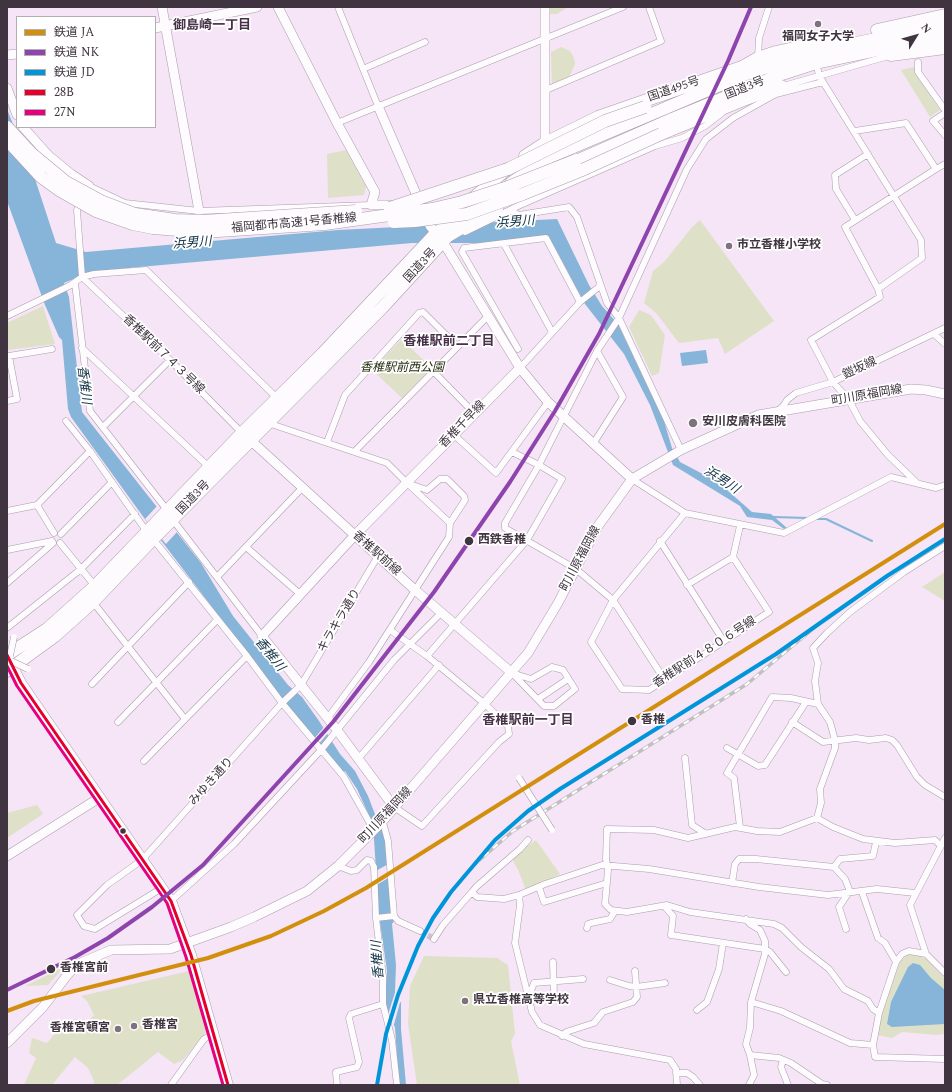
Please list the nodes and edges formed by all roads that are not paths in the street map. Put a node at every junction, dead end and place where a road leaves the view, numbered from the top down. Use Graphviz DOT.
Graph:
graph roads {
  1 [pos="162,7"];
  2 [pos="256,7"];
  3 [pos="278,7"];
  4 [pos="338,7"];
  5 [pos="545,7"];
  6 [pos="623,7"];
  7 [pos="649,7"];
  8 [pos="770,7"];
  9 [pos="945,15"];
  10 [pos="945,25"];
  11 [pos="165,26"];
  12 [pos="156,28"];
  13 [pos="945,34"];
  14 [pos="891,35"];
  15 [pos="546,37"];
  16 [pos="425,42"];
  17 [pos="945,48"];
  18 [pos="903,52"];
  19 [pos="758,58"];
  20 [pos="836,58"];
  21 [pos="918,62"];
  22 [pos="363,69"];
  23 [pos="818,69"];
  24 [pos="744,70"];
  25 [pos="781,80"];
  26 [pos="823,82"];
  27 [pos="7,88"];
  28 [pos="546,90"];
  29 [pos="378,106"];
  30 [pos="945,110"];
  31 [pos="16,112"];
  32 [pos="945,114"];
  33 [pos="337,122"];
  34 [pos="7,127"];
  35 [pos="24,128"];
  36 [pos="855,131"];
  37 [pos="945,135"];
  38 [pos="7,140"];
  39 [pos="545,143"];
  40 [pos="868,154"];
  41 [pos="575,156"];
  42 [pos="945,164"];
  43 [pos="936,169"];
  44 [pos="89,186"];
  45 [pos="894,194"];
  46 [pos="371,205"];
  47 [pos="421,205"];
  48 [pos="390,208"];
  49 [pos="510,210"];
  50 [pos="199,211"];
  51 [pos="450,220"];
  52 [pos="855,220"];
  53 [pos="476,223"];
  54 [pos="325,224"];
  55 [pos="436,234"];
  56 [pos="504,244"];
  57 [pos="82,277"];
  58 [pos="73,284"];
  59 [pos="600,286"];
  60 [pos="878,288"];
  61 [pos="580,302"];
  62 [pos="7,316"];
  63 [pos="488,316"];
  64 [pos="619,318"];
  65 [pos="945,328"];
  66 [pos="552,332"];
  67 [pos="934,334"];
  68 [pos="945,344"];
  69 [pos="457,346"];
  70 [pos="82,348"];
  71 [pos="52,349"];
  72 [pos="518,349"];
  73 [pos="597,351"];
  74 [pos="170,360"];
  75 [pos="520,368"];
  76 [pos="434,372"];
  77 [pos="833,382"];
  78 [pos="945,394"];
  79 [pos="136,397"];
  80 [pos="278,399"];
  81 [pos="849,400"];
  82 [pos="7,401"];
  83 [pos="548,402"];
  84 [pos="777,412"];
  85 [pos="474,413"];
  86 [pos="562,416"];
  87 [pos="66,422"];
  88 [pos="268,423"];
  89 [pos="103,428"];
  90 [pos="453,434"];
  91 [pos="246,437"];
  92 [pos="327,442"];
  93 [pos="593,444"];
  94 [pos="90,451"];
  95 [pos="355,451"];
  96 [pos="680,451"];
  97 [pos="512,452"];
  98 [pos="539,465"];
  99 [pos="209,467"];
  100 [pos="632,479"];
  101 [pos="112,482"];
  102 [pos="916,482"];
  103 [pos="407,483"];
  104 [pos="945,485"];
  105 [pos="303,488"];
  106 [pos="37,505"];
  107 [pos="7,511"];
  108 [pos="135,514"];
  109 [pos="685,514"];
  110 [pos="170,515"];
  111 [pos="450,523"];
  112 [pos="740,526"];
  113 [pos="57,533"];
  114 [pos="150,535"];
  115 [pos="355,535"];
  116 [pos="527,540"];
  117 [pos="660,541"];
  118 [pos="52,542"];
  119 [pos="60,543"];
  120 [pos="945,546"];
  121 [pos="246,547"];
  122 [pos="7,550"];
  123 [pos="378,556"];
  124 [pos="733,557"];
  125 [pos="81,569"];
  126 [pos="576,569"];
  127 [pos="218,576"];
  128 [pos="189,582"];
  129 [pos="7,583"];
  130 [pos="687,585"];
  131 [pos="95,586"];
  132 [pos="415,590"];
  133 [pos="300,594"];
  134 [pos="614,600"];
  135 [pos="94,602"];
  136 [pos="442,612"];
  137 [pos="217,620"];
  138 [pos="456,625"];
  139 [pos="7,628"];
  140 [pos="390,630"];
  141 [pos="262,636"];
  142 [pos="14,637"];
  143 [pos="723,640"];
  144 [pos="410,643"];
  145 [pos="128,646"];
  146 [pos="247,656"];
  147 [pos="427,656"];
  148 [pos="8,662"];
  149 [pos="439,665"];
  150 [pos="28,669"];
  151 [pos="512,673"];
  152 [pos="568,679"];
  153 [pos="664,679"];
  154 [pos="92,684"];
  155 [pos="156,684"];
  156 [pos="298,688"];
  157 [pos="538,699"];
  158 [pos="283,702"];
  159 [pos="806,702"];
  160 [pos="485,704"];
  161 [pos="818,704"];
  162 [pos="185,719"];
  163 [pos="327,719"];
  164 [pos="118,722"];
  165 [pos="792,722"];
  166 [pos="337,730"];
  167 [pos="835,740"];
  168 [pos="727,748"];
  169 [pos="321,750"];
  170 [pos="738,754"];
  171 [pos="685,758"];
  172 [pos="358,759"];
  173 [pos="144,761"];
  174 [pos="519,778"];
  175 [pos="945,796"];
  176 [pos="99,798"];
  177 [pos="394,807"];
  178 [pos="817,818"];
  179 [pos="381,823"];
  180 [pos="740,828"];
  181 [pos="552,830"];
  182 [pos="706,834"];
  183 [pos="370,835"];
  184 [pos="945,838"];
  185 [pos="528,840"];
  186 [pos="876,842"];
  187 [pos="941,846"];
  188 [pos="7,856"];
  189 [pos="142,860"];
  190 [pos="607,865"];
  191 [pos="338,866"];
  192 [pos="834,867"];
  193 [pos="607,883"];
  194 [pos="732,883"];
  195 [pos="539,887"];
  196 [pos="162,888"];
  197 [pos="472,892"];
  198 [pos="849,892"];
  199 [pos="862,892"];
  200 [pos="915,893"];
  201 [pos="519,895"];
  202 [pos="171,901"];
  203 [pos="664,906"];
  204 [pos="615,911"];
  205 [pos="394,916"];
  206 [pos="376,918"];
  207 [pos="746,919"];
  208 [pos="587,928"];
  209 [pos="846,929"];
  210 [pos="420,932"];
  211 [pos="434,939"];
  212 [pos="187,943"];
  213 [pos="723,943"];
  214 [pos="765,949"];
  215 [pos="926,954"];
  216 [pos="553,962"];
  217 [pos="896,962"];
  218 [pos="635,970"];
  219 [pos="786,972"];
  220 [pos="945,973"];
  221 [pos="583,979"];
  222 [pos="554,980"];
  223 [pos="610,980"];
  224 [pos="665,983"];
  225 [pos="636,987"];
  226 [pos="527,993"];
  227 [pos="554,997"];
  228 [pos="751,1002"];
  229 [pos="383,1004"];
  230 [pos="697,1010"];
  231 [pos="879,1013"];
  232 [pos="213,1034"];
  233 [pos="562,1036"];
  234 [pos="7,1043"];
  235 [pos="873,1045"];
  236 [pos="750,1055"];
  237 [pos="945,1059"];
  238 [pos="783,1060"];
  239 [pos="676,1073"];
  240 [pos="171,1085"];
  241 [pos="228,1085"];
  242 [pos="337,1085"];
  243 [pos="397,1085"];
  244 [pos="677,1085"];
  245 [pos="700,1085"];
  246 [pos="749,1085"];
  247 [pos="788,1085"];
  248 [pos="824,1085"];
  1 -- 11 [label="street"];
  2 -- 11 [label="street"];
  3 -- 33 [label="street"];
  4 -- 22 [label="street"];
  5 -- 15 [label="street"];
  6 -- 15 [label="street"];
  7 -- 28 [label="street"];
  8 -- 19 [label="street"];
  9 -- 14 [label="highway, 国道495号"];
  9 -- 19 [label="highway, 国道495号"];
  10 -- 14 [label="highway, 国道3号"];
  10 -- 41 [label="highway"];
  11 -- 12 [label="street"];
  11 -- 50 [label="street"];
  13 -- 20 [label="highway, 国道3号"];
  13 -- 41 [label="highway"];
  14 -- 24 [label="highway, 国道3号"];
  15 -- 28 [label="street"];
  15 -- 29 [label="street"];
  16 -- 22 [label="street"];
  17 -- 18 [label="highway"];
  18 -- 20 [label="highway"];
  18 -- 23 [label="street"];
  19 -- 24 [label="highway, 国道495号"];
  20 -- 23 [label="highway, 国道3号"];
  21 -- 30 [label="street"];
  22 -- 29 [label="street"];
  23 -- 25 [label="highway, 国道3号"];
  23 -- 26 [label="street"];
  24 -- 39 [label="highway, 国道495号"];
  24 -- 48 [label="highway, bridge"];
  24 -- 51 [label="highway, 国道3号"];
  25 -- 49 [label="street"];
  25 -- 53 [label="highway, 国道3号"];
  25 -- 54 [label="highway, bridge"];
  26 -- 36 [label="street"];
  26 -- 64 [label="street"];
  27 -- 31 [label="street"];
  28 -- 39 [label="street"];
  29 -- 33 [label="street"];
  29 -- 47 [label="street"];
  32 -- 37 [label="street"];
  33 -- 46 [label="street"];
  34 -- 48 [label="highway, 福岡都市高速1号香椎線, bridge"];
  35 -- 44 [label="street"];
  36 -- 40 [label="street"];
  36 -- 43 [label="street"];
  38 -- 54 [label="highway, 福岡都市高速1号香椎線, bridge"];
  39 -- 51 [label="highway, 国道495号"];
  40 -- 45 [label="street"];
  40 -- 52 [label="street"];
  41 -- 48 [label="highway, 福岡都市高速1号香椎線, bridge"];
  41 -- 54 [label="highway, 福岡都市高速1号香椎線, bridge"];
  42 -- 43 [label="street"];
  43 -- 45 [label="street"];
  44 -- 50 [label="street"];
  44 -- 57 [label="street"];
  45 -- 52 [label="street"];
  45 -- 60 [label="street"];
  46 -- 47 [label="street"];
  46 -- 50 [label="street"];
  47 -- 55 [label="street"];
  49 -- 53 [label="street"];
  49 -- 59 [label="street"];
  51 -- 55 [label="highway, 国道3号"];
  52 -- 60 [label="street"];
  53 -- 55 [label="highway, 国道3号"];
  55 -- 63 [label="street"];
  55 -- 80 [label="highway, 国道3号"];
  55 -- 88 [label="highway, 国道3号"];
  56 -- 61 [label="street"];
  56 -- 66 [label="street"];
  56 -- 72 [label="street"];
  57 -- 58 [label="street"];
  57 -- 74 [label="street, 香椎駅前７４３号線"];
  57 -- 80 [label="street"];
  58 -- 62 [label="street"];
  58 -- 70 [label="street"];
  59 -- 61 [label="street"];
  59 -- 64 [label="street"];
  60 -- 77 [label="street"];
  61 -- 66 [label="street"];
  63 -- 69 [label="street"];
  63 -- 75 [label="street"];
  64 -- 73 [label="street"];
  64 -- 96 [label="street"];
  65 -- 67 [label="street, 鎧坂線"];
  66 -- 75 [label="street"];
  67 -- 68 [label="street"];
  67 -- 77 [label="street, 鎧坂線"];
  69 -- 76 [label="street"];
  69 -- 92 [label="street"];
  70 -- 79 [label="street"];
  70 -- 89 [label="street"];
  71 -- 82 [label="street"];
  73 -- 86 [label="street"];
  73 -- 93 [label="street"];
  74 -- 79 [label="street"];
  74 -- 91 [label="street, 香椎駅前７４３号線"];
  75 -- 83 [label="street"];
  75 -- 85 [label="street, 香椎千早線"];
  76 -- 85 [label="street"];
  76 -- 95 [label="street"];
  77 -- 81 [label="street"];
  77 -- 84 [label="street, 鎧坂線"];
  78 -- 81 [label="street, 町川原福岡線"];
  79 -- 89 [label="street"];
  79 -- 99 [label="street"];
  80 -- 91 [label="highway, 国道3号"];
  81 -- 84 [label="street, 町川原福岡線"];
  81 -- 102 [label="street"];
  83 -- 86 [label="street"];
  83 -- 97 [label="street"];
  84 -- 96 [label="street, 町川原福岡線"];
  85 -- 90 [label="street, 香椎千早線"];
  86 -- 93 [label="street"];
  86 -- 98 [label="street"];
  87 -- 94 [label="street"];
  88 -- 91 [label="highway, 国道3号"];
  88 -- 92 [label="street"];
  89 -- 110 [label="street"];
  90 -- 97 [label="street"];
  90 -- 103 [label="street, 香椎千早線"];
  91 -- 99 [label="highway, 国道3号"];
  91 -- 105 [label="street, 香椎駅前線"];
  91 -- 110 [label="highway, 国道3号"];
  92 -- 95 [label="street"];
  93 -- 100 [label="street"];
  94 -- 101 [label="street"];
  94 -- 106 [label="street"];
  95 -- 103 [label="street"];
  96 -- 100 [label="street, 町川原福岡線"];
  97 -- 98 [label="street"];
  98 -- 116 [label="street"];
  98 -- 116 [label="street"];
  99 -- 110 [label="highway, 国道3号"];
  100 -- 109 [label="street"];
  100 -- 126 [label="street, 町川原福岡線"];
  101 -- 108 [label="street"];
  101 -- 113 [label="street"];
  102 -- 104 [label="street"];
  102 -- 112 [label="street"];
  103 -- 111 [label="street"];
  103 -- 111 [label="street"];
  103 -- 115 [label="street, 香椎千早線"];
  105 -- 115 [label="street, 香椎駅前線"];
  105 -- 121 [label="street"];
  106 -- 107 [label="street"];
  106 -- 113 [label="street"];
  108 -- 114 [label="street"];
  108 -- 125 [label="street"];
  109 -- 112 [label="street"];
  109 -- 117 [label="street"];
  110 -- 114 [label="highway, 国道3号"];
  110 -- 127 [label="street"];
  111 -- 132 [label="street"];
  112 -- 124 [label="street"];
  113 -- 118 [label="street"];
  113 -- 119 [label="street"];
  114 -- 128 [label="street"];
  114 -- 131 [label="highway, 国道3号"];
  114 -- 135 [label="highway, 国道3号"];
  115 -- 123 [label="street, 香椎駅前線"];
  115 -- 133 [label="street, 香椎千早線"];
  116 -- 126 [label="street"];
  116 -- 138 [label="street"];
  117 -- 130 [label="street"];
  117 -- 134 [label="street"];
  118 -- 119 [label="street"];
  118 -- 122 [label="street"];
  118 -- 129 [label="street"];
  119 -- 125 [label="street"];
  120 -- 161 [label="street"];
  121 -- 127 [label="street"];
  121 -- 133 [label="street"];
  123 -- 132 [label="street, 香椎駅前線"];
  123 -- 156 [label="street, キラキラ通り"];
  124 -- 130 [label="street"];
  124 -- 143 [label="street, 香椎駅前４８０６号線"];
  125 -- 131 [label="street"];
  125 -- 139 [label="street"];
  126 -- 134 [label="street"];
  126 -- 151 [label="street, 町川原福岡線"];
  127 -- 141 [label="street"];
  128 -- 137 [label="street"];
  128 -- 145 [label="street"];
  130 -- 143 [label="street"];
  131 -- 148 [label="highway, 国道3号"];
  132 -- 136 [label="street, 香椎駅前線"];
  132 -- 140 [label="street"];
  133 -- 141 [label="street, 香椎千早線"];
  134 -- 153 [label="street"];
  134 -- 153 [label="street, 香椎駅前４８０６号線"];
  135 -- 145 [label="street"];
  135 -- 148 [label="highway, 国道3号"];
  136 -- 138 [label="street, 香椎駅前線"];
  136 -- 144 [label="street"];
  137 -- 146 [label="street"];
  137 -- 155 [label="street"];
  138 -- 147 [label="street"];
  138 -- 151 [label="street, 香椎駅前線"];
  140 -- 144 [label="street"];
  140 -- 163 [label="street"];
  141 -- 156 [label="street"];
  142 -- 148 [label="street, bridge"];
  143 -- 153 [label="street, 香椎駅前４８０６号線"];
  144 -- 147 [label="street"];
  144 -- 166 [label="street"];
  145 -- 154 [label="street"];
  145 -- 155 [label="street"];
  146 -- 158 [label="street"];
  146 -- 162 [label="street"];
  147 -- 149 [label="street"];
  148 -- 150 [label="street, bridge"];
  148 -- 176 [label="main road"];
  149 -- 160 [label="street"];
  149 -- 172 [label="street"];
  151 -- 152 [label="street"];
  151 -- 157 [label="street"];
  151 -- 160 [label="street, 町川原福岡線"];
  152 -- 157 [label="street"];
  152 -- 157 [label="street"];
  155 -- 162 [label="street"];
  155 -- 164 [label="street"];
  156 -- 158 [label="street, キラキラ通り"];
  156 -- 163 [label="street"];
  158 -- 169 [label="street"];
  158 -- 189 [label="street, みゆき通り"];
  159 -- 161 [label="street"];
  159 -- 165 [label="street"];
  159 -- 170 [label="street"];
  160 -- 177 [label="street, 町川原福岡線"];
  160 -- 177 [label="street"];
  161 -- 167 [label="street"];
  162 -- 173 [label="street"];
  163 -- 166 [label="street"];
  165 -- 167 [label="street"];
  165 -- 170 [label="street"];
  166 -- 169 [label="street"];
  166 -- 172 [label="street"];
  167 -- 175 [label="street"];
  167 -- 178 [label="street"];
  168 -- 170 [label="street"];
  169 -- 183 [label="street"];
  169 -- 202 [label="street"];
  170 -- 180 [label="street"];
  171 -- 182 [label="street"];
  172 -- 177 [label="street"];
  174 -- 181 [label="street, bridge"];
  176 -- 188 [label="street"];
  176 -- 189 [label="main road"];
  177 -- 179 [label="street, 町川原福岡線"];
  178 -- 180 [label="street"];
  178 -- 186 [label="street"];
  179 -- 183 [label="street, 町川原福岡線"];
  179 -- 205 [label="street"];
  180 -- 182 [label="street"];
  182 -- 190 [label="street"];
  183 -- 191 [label="street, 町川原福岡線"];
  184 -- 187 [label="street"];
  185 -- 197 [label="street"];
  186 -- 187 [label="street"];
  186 -- 192 [label="street"];
  187 -- 200 [label="street"];
  189 -- 196 [label="main road"];
  189 -- 196 [label="street, みゆき通り"];
  190 -- 193 [label="street"];
  190 -- 194 [label="street"];
  190 -- 195 [label="street"];
  191 -- 206 [label="street"];
  191 -- 212 [label="street, 町川原福岡線"];
  192 -- 194 [label="street"];
  192 -- 198 [label="street"];
  193 -- 195 [label="street"];
  193 -- 204 [label="street"];
  194 -- 198 [label="street"];
  195 -- 201 [label="street"];
  196 -- 202 [label="main road"];
  197 -- 201 [label="street"];
  197 -- 211 [label="street"];
  198 -- 199 [label="street"];
  198 -- 209 [label="street"];
  199 -- 200 [label="street"];
  199 -- 217 [label="street"];
  200 -- 215 [label="street"];
  201 -- 226 [label="street"];
  202 -- 212 [label="main road"];
  203 -- 204 [label="street"];
  203 -- 207 [label="street"];
  203 -- 213 [label="street"];
  204 -- 208 [label="street"];
  205 -- 206 [label="street"];
  205 -- 210 [label="street"];
  206 -- 229 [label="street"];
  207 -- 214 [label="street"];
  207 -- 231 [label="street"];
  212 -- 232 [label="main road"];
  212 -- 234 [label="street, 町川原福岡線"];
  213 -- 214 [label="street"];
  213 -- 230 [label="street"];
  214 -- 219 [label="street"];
  214 -- 228 [label="street"];
  215 -- 217 [label="street"];
  215 -- 220 [label="street"];
  216 -- 222 [label="street"];
  217 -- 231 [label="street"];
  218 -- 225 [label="street"];
  221 -- 222 [label="street"];
  222 -- 226 [label="street"];
  222 -- 227 [label="street"];
  223 -- 225 [label="street"];
  224 -- 225 [label="street"];
  225 -- 233 [label="street"];
  226 -- 233 [label="street"];
  228 -- 235 [label="street"];
  228 -- 236 [label="street"];
  229 -- 242 [label="street"];
  229 -- 243 [label="street"];
  231 -- 235 [label="street"];
  232 -- 240 [label="street"];
  232 -- 241 [label="main road"];
  233 -- 239 [label="street"];
  235 -- 237 [label="street"];
  236 -- 238 [label="street"];
  236 -- 246 [label="street"];
  238 -- 247 [label="street"];
  238 -- 248 [label="street"];
  239 -- 244 [label="street"];
  239 -- 245 [label="street"];
}
